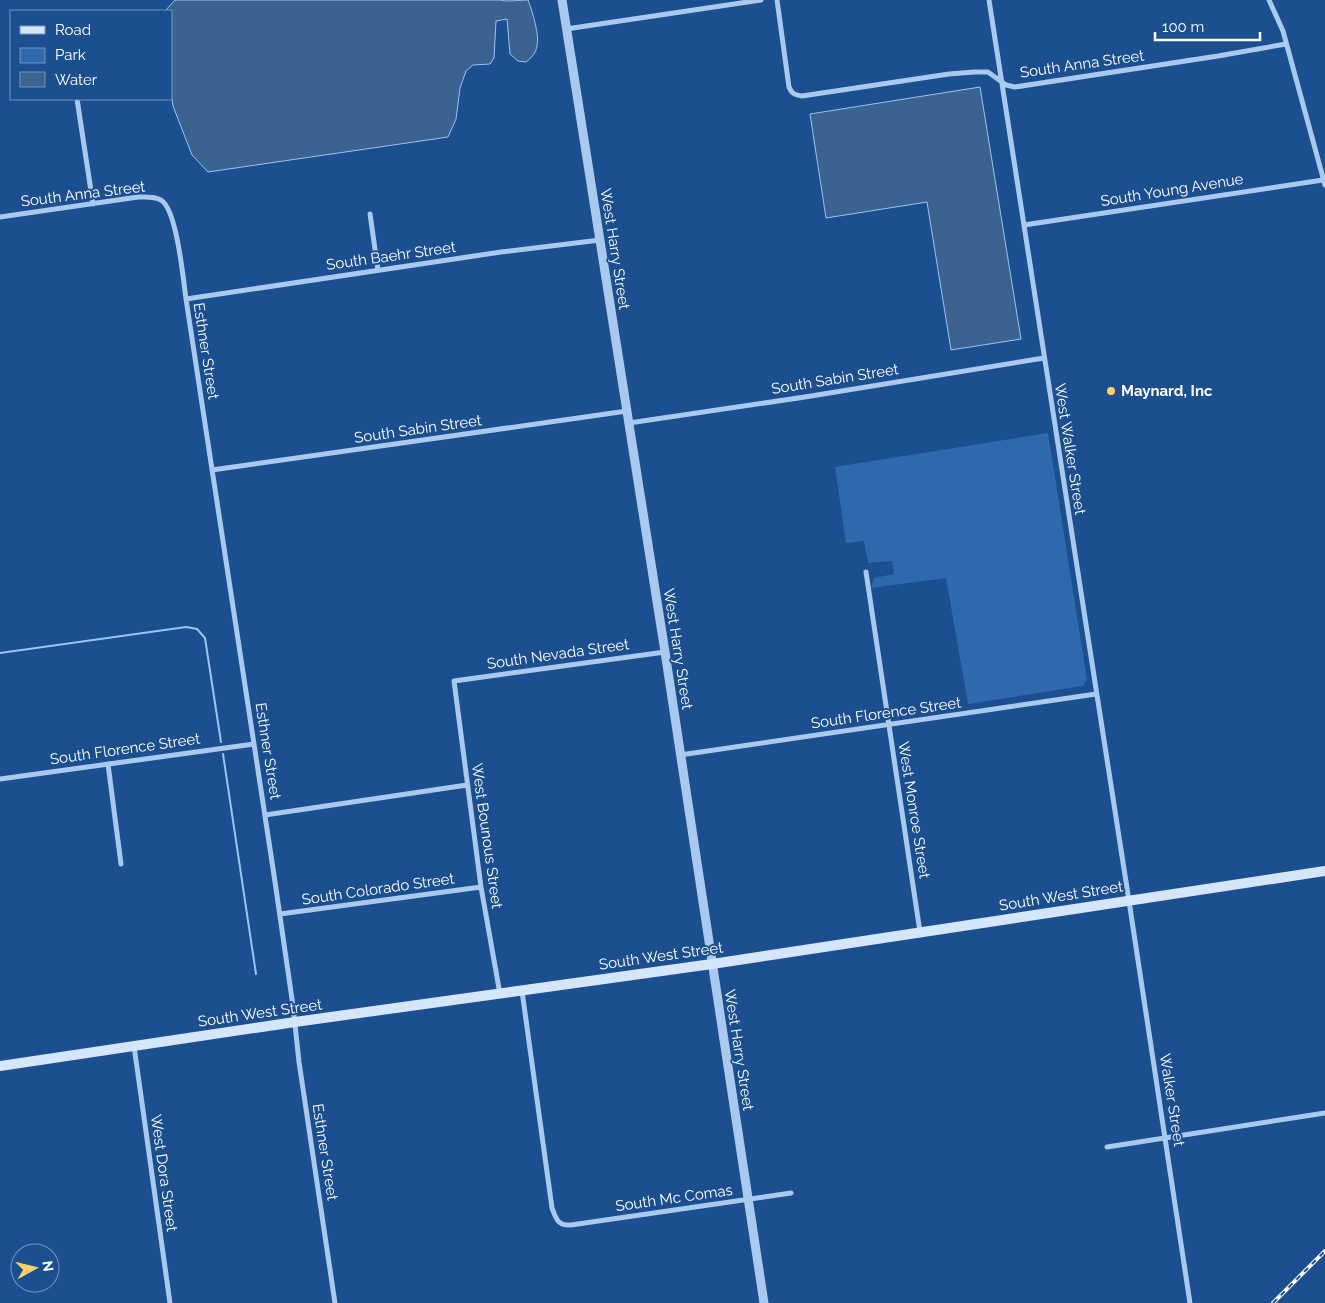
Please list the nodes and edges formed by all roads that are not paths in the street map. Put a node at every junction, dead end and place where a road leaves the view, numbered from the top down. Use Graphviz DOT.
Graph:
graph roads {
  1 [pos="562,0"];
  2 [pos="761,0"];
  3 [pos="777,0"];
  4 [pos="988,0"];
  5 [pos="1269,0"];
  6 [pos="566,29"];
  7 [pos="1286,44"];
  8 [pos="1001,82"];
  9 [pos="77,100"];
  10 [pos="1324,182"];
  11 [pos="93,204"];
  12 [pos="166,206"];
  13 [pos="370,214"];
  14 [pos="0,217"];
  15 [pos="1024,225"];
  16 [pos="600,240"];
  17 [pos="378,270"];
  18 [pos="186,299"];
  19 [pos="1044,358"];
  20 [pos="627,411"];
  21 [pos="629,423"];
  22 [pos="212,470"];
  23 [pos="866,572"];
  24 [pos="664,652"];
  25 [pos="454,681"];
  26 [pos="1096,694"];
  27 [pos="888,725"];
  28 [pos="254,744"];
  29 [pos="680,755"];
  30 [pos="108,764"];
  31 [pos="0,779"];
  32 [pos="466,785"];
  33 [pos="265,815"];
  34 [pos="121,864"];
  35 [pos="1325,870"];
  36 [pos="481,887"];
  37 [pos="1129,901"];
  38 [pos="280,914"];
  39 [pos="920,932"];
  40 [pos="712,964"];
  41 [pos="522,991"];
  42 [pos="500,994"];
  43 [pos="296,1022"];
  44 [pos="134,1046"];
  45 [pos="0,1066"];
  46 [pos="1325,1113"];
  47 [pos="1165,1138"];
  48 [pos="1107,1147"];
  49 [pos="791,1193"];
  50 [pos="748,1199"];
  51 [pos="170,1303"];
  52 [pos="336,1303"];
  53 [pos="764,1303"];
  54 [pos="1190,1303"];
  1 -- 6 [label="street, West Harry Street"];
  2 -- 6 [label="street"];
  3 -- 8 [label="street, South Anna Street"];
  4 -- 8 [label="street, West Walker Street"];
  5 -- 7 [label="street"];
  6 -- 16 [label="street, West Harry Street"];
  7 -- 8 [label="street, South Anna Street"];
  7 -- 10 [label="street"];
  8 -- 15 [label="street, West Walker Street"];
  9 -- 11 [label="street"];
  10 -- 15 [label="street, South Young Avenue"];
  11 -- 12 [label="street, South Anna Street"];
  11 -- 14 [label="street, South Anna Street"];
  12 -- 18 [label="street, Esthner Street"];
  13 -- 17 [label="street"];
  15 -- 19 [label="street, West Walker Street"];
  16 -- 17 [label="street, South Baehr Street"];
  16 -- 20 [label="street, West Harry Street"];
  17 -- 18 [label="street, South Baehr Street"];
  18 -- 22 [label="street, Esthner Street"];
  19 -- 21 [label="street, South Sabin Street"];
  19 -- 26 [label="street, West Walker Street"];
  20 -- 21 [label="street, West Harry Street"];
  20 -- 22 [label="street, South Sabin Street"];
  21 -- 24 [label="street, West Harry Street"];
  22 -- 28 [label="street, Esthner Street"];
  23 -- 27 [label="street, West Monroe Street"];
  24 -- 25 [label="street, South Nevada Street"];
  24 -- 29 [label="street, West Harry Street"];
  25 -- 32 [label="street, West Bounous Street"];
  26 -- 27 [label="street, South Florence Street"];
  26 -- 37 [label="street, West Walker Street"];
  27 -- 29 [label="street, South Florence Street"];
  27 -- 39 [label="street, West Monroe Street"];
  28 -- 30 [label="street, South Florence Street"];
  28 -- 33 [label="street, Esthner Street"];
  29 -- 40 [label="street, West Harry Street"];
  30 -- 31 [label="street, South Florence Street"];
  30 -- 34 [label="street"];
  32 -- 33 [label="street"];
  32 -- 36 [label="street, West Bounous Street"];
  33 -- 38 [label="street, Esthner Street"];
  35 -- 37 [label="main road, South West Street"];
  36 -- 38 [label="street, South Colorado Street"];
  36 -- 42 [label="street, West Bounous Street"];
  37 -- 39 [label="main road, South West Street"];
  37 -- 47 [label="street, Walker Street"];
  38 -- 43 [label="street, Esthner Street"];
  39 -- 40 [label="main road, South West Street"];
  40 -- 41 [label="main road, South West Street"];
  40 -- 50 [label="street, West Harry Street"];
  41 -- 42 [label="main road, South West Street"];
  41 -- 50 [label="street, South Mc Comas"];
  42 -- 43 [label="main road, South West Street"];
  43 -- 44 [label="main road, South West Street"];
  43 -- 52 [label="street, Esthner Street"];
  44 -- 45 [label="main road, South West Street"];
  44 -- 51 [label="street, West Dora Street"];
  46 -- 47 [label="street"];
  47 -- 48 [label="street"];
  47 -- 54 [label="street, Walker Street"];
  49 -- 50 [label="street, South Mc Comas"];
  50 -- 53 [label="street, West Harry Street"];
}
